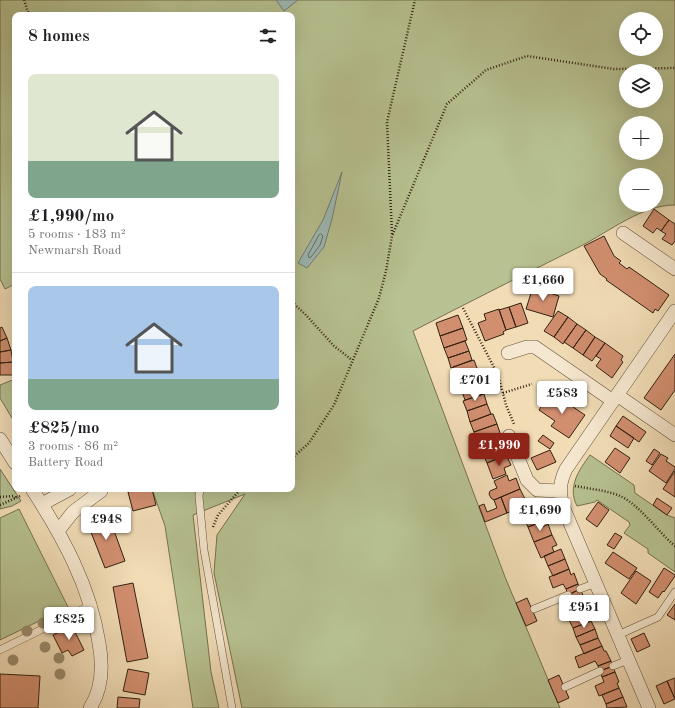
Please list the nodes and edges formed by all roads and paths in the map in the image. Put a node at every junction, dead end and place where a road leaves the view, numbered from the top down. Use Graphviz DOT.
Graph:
graph roads {
  1 [pos="24,0"];
  2 [pos="415,0"];
  3 [pos="28,12"];
  4 [pos="675,68"];
  5 [pos="623,233"];
  6 [pos="392,236"];
  7 [pos="675,269"];
  8 [pos="295,305"];
  9 [pos="463,308"];
  10 [pos="675,311"];
  11 [pos="508,353"];
  12 [pos="352,360"];
  13 [pos="532,384"];
  14 [pos="503,393"];
  15 [pos="615,398"];
  16 [pos="512,431"];
  17 [pos="675,435"];
  18 [pos="0,439"];
  19 [pos="295,455"];
  20 [pos="12,459"];
  21 [pos="575,486"];
  22 [pos="560,491"];
  23 [pos="34,492"];
  24 [pos="64,492"];
  25 [pos="100,492"];
  26 [pos="200,492"];
  27 [pos="238,492"];
  28 [pos="20,496"];
  29 [pos="0,497"];
  30 [pos="15,499"];
  31 [pos="42,504"];
  32 [pos="0,505"];
  33 [pos="212,529"];
  34 [pos="58,531"];
  35 [pos="675,546"];
  36 [pos="596,583"];
  37 [pos="580,589"];
  38 [pos="675,592"];
  39 [pos="568,595"];
  40 [pos="91,606"];
  41 [pos="534,610"];
  42 [pos="618,635"];
  43 [pos="0,650"];
  44 [pos="628,660"];
  45 [pos="613,666"];
  46 [pos="600,672"];
  47 [pos="565,687"];
  48 [pos="90,708"];
  49 [pos="232,708"];
  50 [pos="649,708"];
  1 -- 3 [label="path"];
  2 -- 6 [label="path"];
  4 -- 6 [label="path"];
  5 -- 7 [label="street"];
  6 -- 12 [label="path"];
  8 -- 12 [label="path"];
  9 -- 14 [label="path"];
  10 -- 15 [label="street"];
  11 -- 15 [label="street"];
  12 -- 19 [label="path"];
  13 -- 14 [label="path"];
  14 -- 16 [label="path"];
  15 -- 17 [label="street"];
  15 -- 22 [label="street"];
  16 -- 22 [label="street"];
  18 -- 20 [label="street"];
  21 -- 35 [label="path"];
  22 -- 36 [label="street"];
  23 -- 31 [label="street"];
  24 -- 31 [label="street"];
  25 -- 34 [label="street"];
  26 -- 49 [label="lane"];
  27 -- 33 [label="path"];
  28 -- 30 [label="path"];
  29 -- 30 [label="path"];
  30 -- 32 [label="path"];
  31 -- 34 [label="street"];
  34 -- 40 [label="street"];
  36 -- 37 [label="lane"];
  36 -- 42 [label="street"];
  38 -- 42 [label="lane"];
  39 -- 41 [label="lane"];
  40 -- 43 [label="lane"];
  40 -- 48 [label="street"];
  42 -- 44 [label="street"];
  44 -- 45 [label="lane"];
  44 -- 50 [label="street"];
  46 -- 47 [label="lane"];
}
